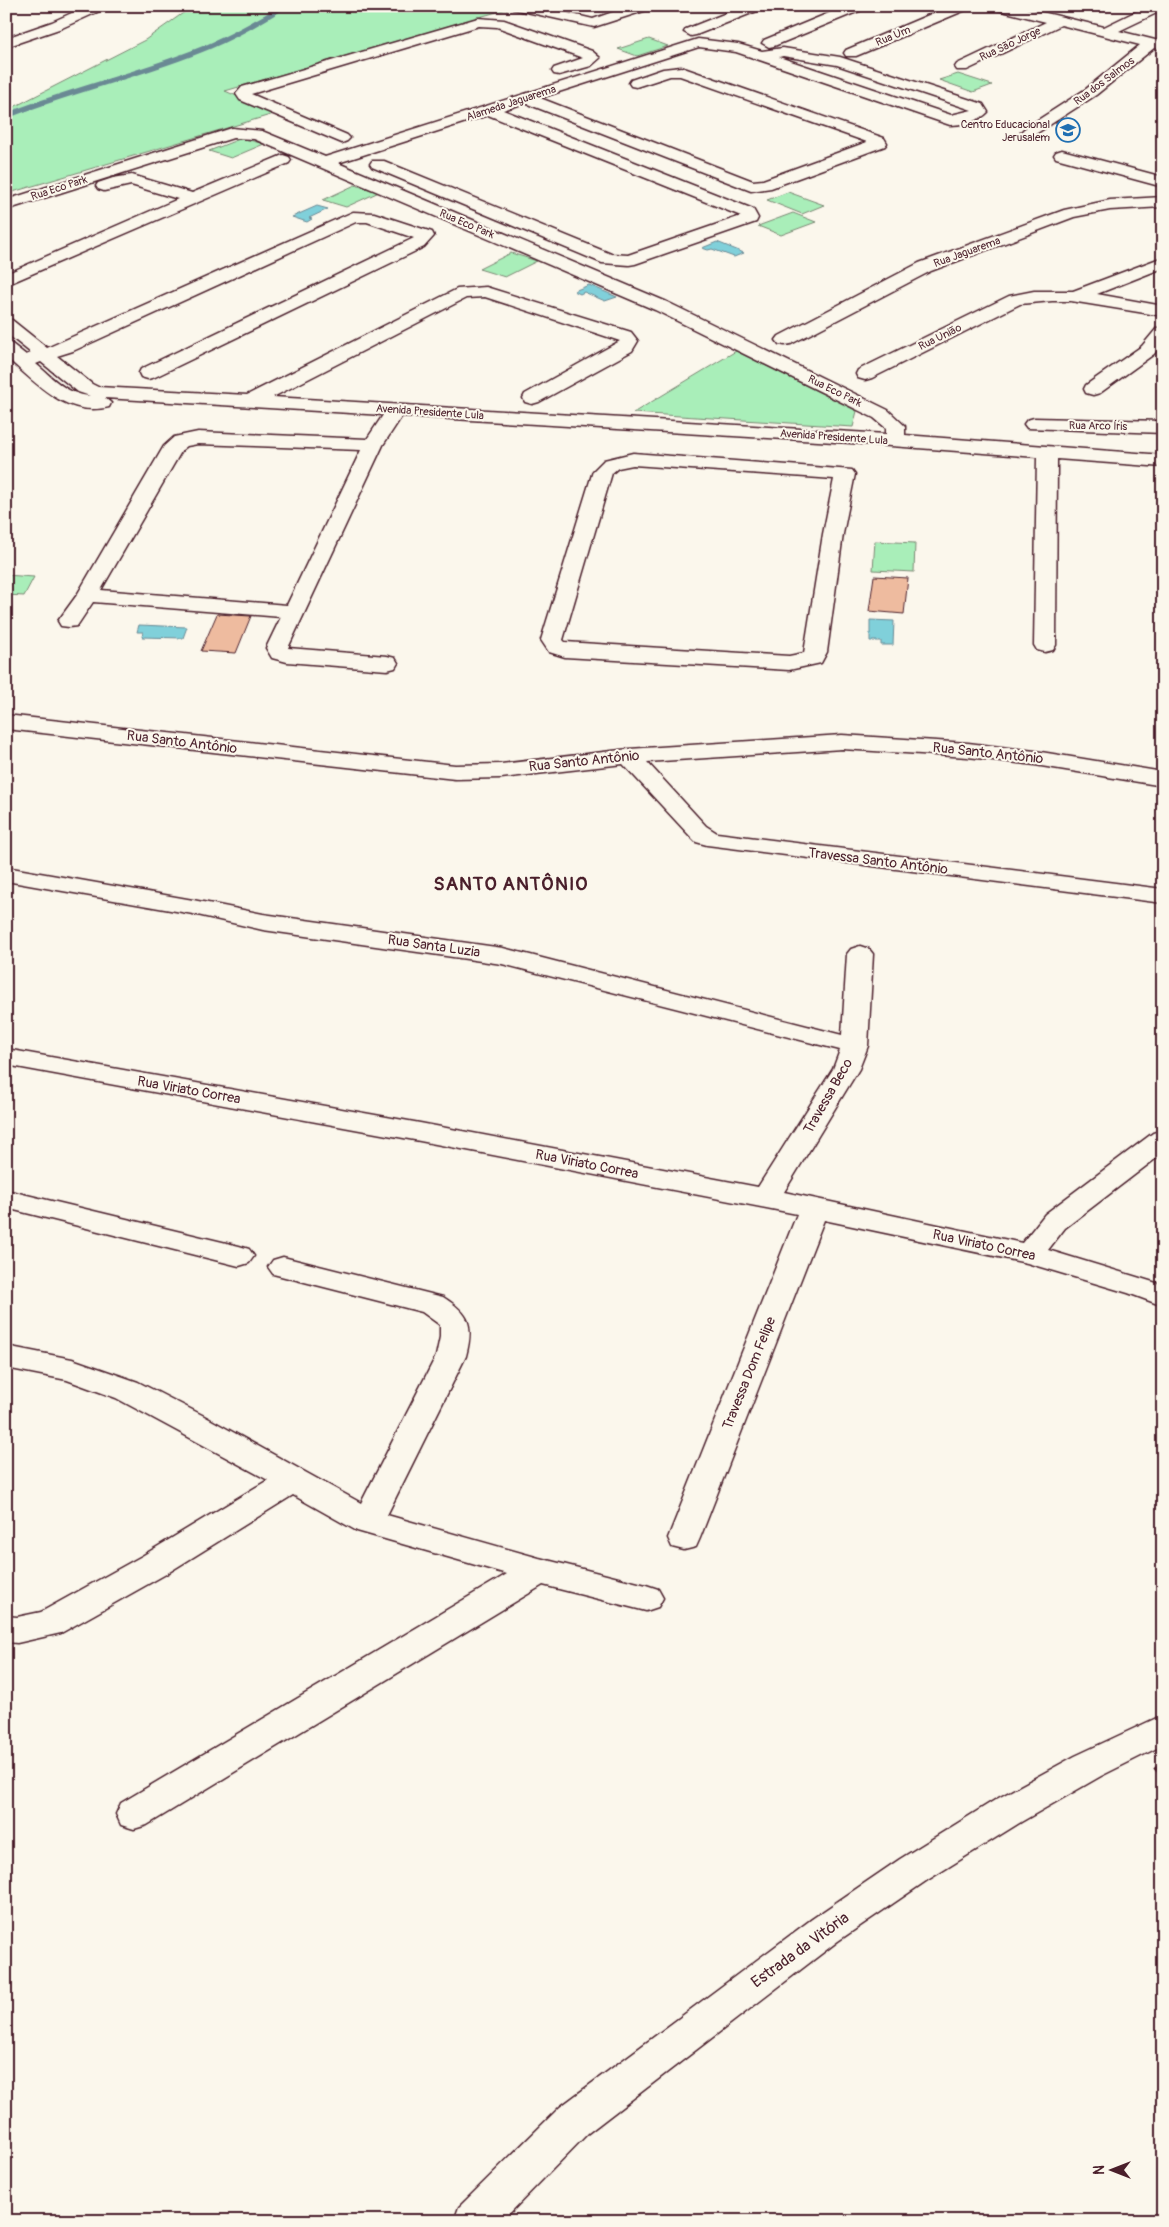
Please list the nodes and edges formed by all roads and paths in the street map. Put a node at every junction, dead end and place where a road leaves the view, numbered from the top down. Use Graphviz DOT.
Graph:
graph roads {
  1 [pos="99,6"];
  2 [pos="518,6"];
  3 [pos="645,6"];
  4 [pos="757,6"];
  5 [pos="859,6"];
  6 [pos="963,6"];
  7 [pos="999,6"];
  8 [pos="1159,6"];
  9 [pos="1059,21"];
  10 [pos="1105,32"];
  11 [pos="694,38"];
  12 [pos="9,41"];
  13 [pos="1157,44"];
  14 [pos="765,49"];
  15 [pos="852,53"];
  16 [pos="962,67"];
  17 [pos="548,74"];
  18 [pos="624,86"];
  19 [pos="526,98"];
  20 [pos="580,101"];
  21 [pos="554,109"];
  22 [pos="489,110"];
  23 [pos="360,132"];
  24 [pos="1029,132"];
  25 [pos="342,138"];
  26 [pos="290,155"];
  27 [pos="1062,155"];
  28 [pos="325,162"];
  29 [pos="378,164"];
  30 [pos="1163,182"];
  31 [pos="194,199"];
  32 [pos="1163,202"];
  33 [pos="6,205"];
  34 [pos="42,210"];
  35 [pos="1163,262"];
  36 [pos="6,280"];
  37 [pos="1079,295"];
  38 [pos="1163,311"];
  39 [pos="6,324"];
  40 [pos="1163,332"];
  41 [pos="785,340"];
  42 [pos="6,348"];
  43 [pos="45,355"];
  44 [pos="22,362"];
  45 [pos="148,373"];
  46 [pos="865,374"];
  47 [pos="1093,389"];
  48 [pos="532,398"];
  49 [pos="247,407"];
  50 [pos="392,416"];
  51 [pos="1034,424"];
  52 [pos="1163,427"];
  53 [pos="896,441"];
  54 [pos="851,442"];
  55 [pos="373,445"];
  56 [pos="1047,454"];
  57 [pos="1163,461"];
  58 [pos="845,474"];
  59 [pos="87,595"];
  60 [pos="292,612"];
  61 [pos="69,621"];
  62 [pos="1045,645"];
  63 [pos="387,663"];
  64 [pos="6,722"];
  65 [pos="629,756"];
  66 [pos="1163,779"];
  67 [pos="6,874"];
  68 [pos="1163,896"];
  69 [pos="860,954"];
  70 [pos="855,1046"];
  71 [pos="6,1057"];
  72 [pos="1163,1139"];
  73 [pos="766,1198"];
  74 [pos="6,1199"];
  75 [pos="814,1208"];
  76 [pos="1029,1254"];
  77 [pos="239,1256"];
  78 [pos="283,1267"];
  79 [pos="1163,1296"];
  80 [pos="6,1357"];
  81 [pos="293,1480"];
  82 [pos="368,1522"];
  83 [pos="684,1538"];
  84 [pos="539,1571"];
  85 [pos="646,1598"];
  86 [pos="6,1629"];
  87 [pos="1163,1729"];
  88 [pos="134,1814"];
  89 [pos="474,2221"];
  1 -- 12 [label="street"];
  2 -- 3 [label="street"];
  4 -- 11 [label="street, Alameda Jaguarema"];
  5 -- 14 [label="street"];
  6 -- 15 [label="street, Rua Um"];
  7 -- 9 [label="street"];
  8 -- 10 [label="street"];
  9 -- 10 [label="street"];
  9 -- 16 [label="street, Rua São Jorge"];
  10 -- 13 [label="street"];
  11 -- 14 [label="street"];
  11 -- 19 [label="street, Alameda Jaguarema"];
  13 -- 24 [label="street, Rua dos Salmos"];
  14 -- 14 [label="street"];
  17 -- 25 [label="street"];
  18 -- 21 [label="street"];
  19 -- 21 [label="street"];
  19 -- 22 [label="street, Alameda Jaguarema"];
  20 -- 21 [label="street"];
  22 -- 28 [label="street, Alameda Jaguarema"];
  22 -- 29 [label="street"];
  23 -- 25 [label="street"];
  25 -- 26 [label="street"];
  26 -- 28 [label="street, Rua Eco Park"];
  26 -- 31 [label="street"];
  26 -- 33 [label="street, Rua Eco Park"];
  27 -- 30 [label="street"];
  28 -- 53 [label="street, Rua Eco Park"];
  31 -- 34 [label="street"];
  31 -- 36 [label="street"];
  32 -- 41 [label="street, Rua Jaguarema"];
  35 -- 37 [label="street"];
  37 -- 38 [label="street"];
  37 -- 46 [label="street, Rua União"];
  39 -- 43 [label="street, Avenida Presidente Lula"];
  40 -- 47 [label="street"];
  42 -- 44 [label="street, Avenida Presidente Lula"];
  43 -- 44 [label="street"];
  43 -- 45 [label="street"];
  43 -- 49 [label="street, Avenida Presidente Lula"];
  44 -- 49 [label="street, Avenida Presidente Lula"];
  48 -- 49 [label="street"];
  49 -- 50 [label="street, Avenida Presidente Lula"];
  50 -- 54 [label="street, Avenida Presidente Lula"];
  50 -- 55 [label="street"];
  51 -- 52 [label="street, Rua Arco Íris"];
  53 -- 54 [label="street, Avenida Presidente Lula"];
  53 -- 56 [label="street, Avenida Presidente Lula"];
  54 -- 58 [label="street"];
  55 -- 59 [label="street"];
  55 -- 60 [label="street"];
  56 -- 57 [label="street, Avenida Presidente Lula"];
  56 -- 62 [label="street"];
  58 -- 58 [label="street"];
  59 -- 60 [label="street"];
  59 -- 61 [label="street"];
  60 -- 63 [label="street"];
  64 -- 65 [label="street, Rua Santo Antônio"];
  65 -- 66 [label="street, Rua Santo Antônio"];
  65 -- 68 [label="street, Travessa Santo Antônio"];
  67 -- 70 [label="street, Rua Santa Luzia"];
  69 -- 70 [label="street, Travessa Beco"];
  70 -- 73 [label="street, Travessa Beco"];
  71 -- 73 [label="street, Rua Viriato Correa"];
  72 -- 76 [label="street"];
  73 -- 75 [label="street, Rua Viriato Correa"];
  74 -- 77 [label="street"];
  75 -- 76 [label="street, Rua Viriato Correa"];
  75 -- 83 [label="street, Travessa Dom Felipe"];
  76 -- 79 [label="street, Rua Viriato Correa"];
  78 -- 82 [label="street"];
  80 -- 81 [label="street"];
  81 -- 82 [label="street"];
  81 -- 86 [label="street"];
  82 -- 84 [label="street"];
  84 -- 85 [label="street"];
  84 -- 88 [label="street"];
  87 -- 89 [label="street, Estrada da Vitória"];
}
